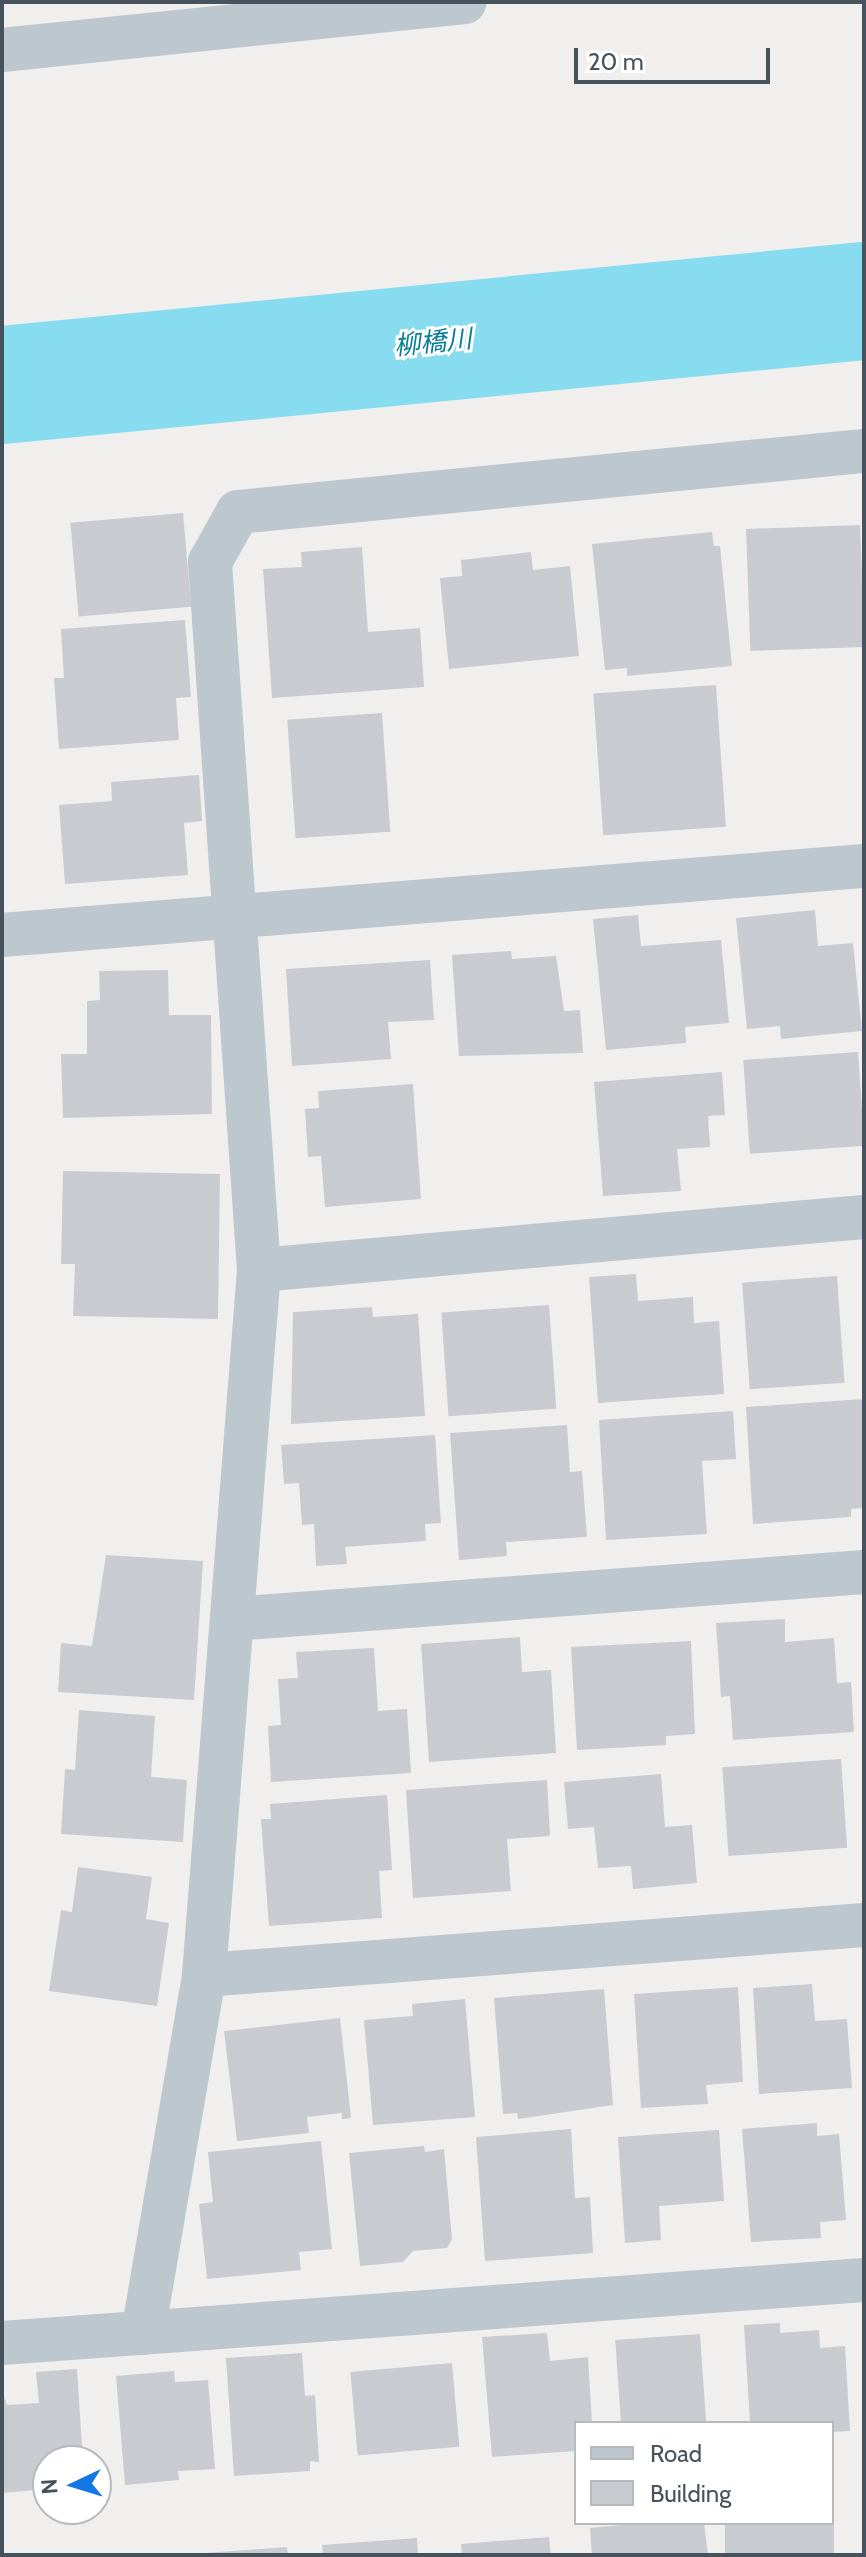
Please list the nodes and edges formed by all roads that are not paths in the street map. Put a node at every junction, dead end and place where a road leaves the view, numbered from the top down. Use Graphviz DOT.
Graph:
graph roads {
  1 [pos="465,2"];
  2 [pos="353,8"];
  3 [pos="2,50"];
  4 [pos="864,451"];
  5 [pos="864,866"];
  6 [pos="235,917"];
  7 [pos="2,935"];
  8 [pos="864,1217"];
  9 [pos="259,1270"];
  10 [pos="864,1572"];
  11 [pos="232,1619"];
  12 [pos="864,1925"];
  13 [pos="204,1975"];
  14 [pos="864,2280"];
  15 [pos="143,2333"];
  16 [pos="2,2343"];
  1 -- 2 [label="street"];
  2 -- 3 [label="street"];
  4 -- 6 [label="street"];
  5 -- 6 [label="street"];
  6 -- 7 [label="street"];
  6 -- 9 [label="street"];
  8 -- 9 [label="street"];
  9 -- 11 [label="street"];
  10 -- 11 [label="street"];
  11 -- 13 [label="street"];
  12 -- 13 [label="street"];
  13 -- 15 [label="street"];
  14 -- 15 [label="street"];
  15 -- 16 [label="street"];
}
